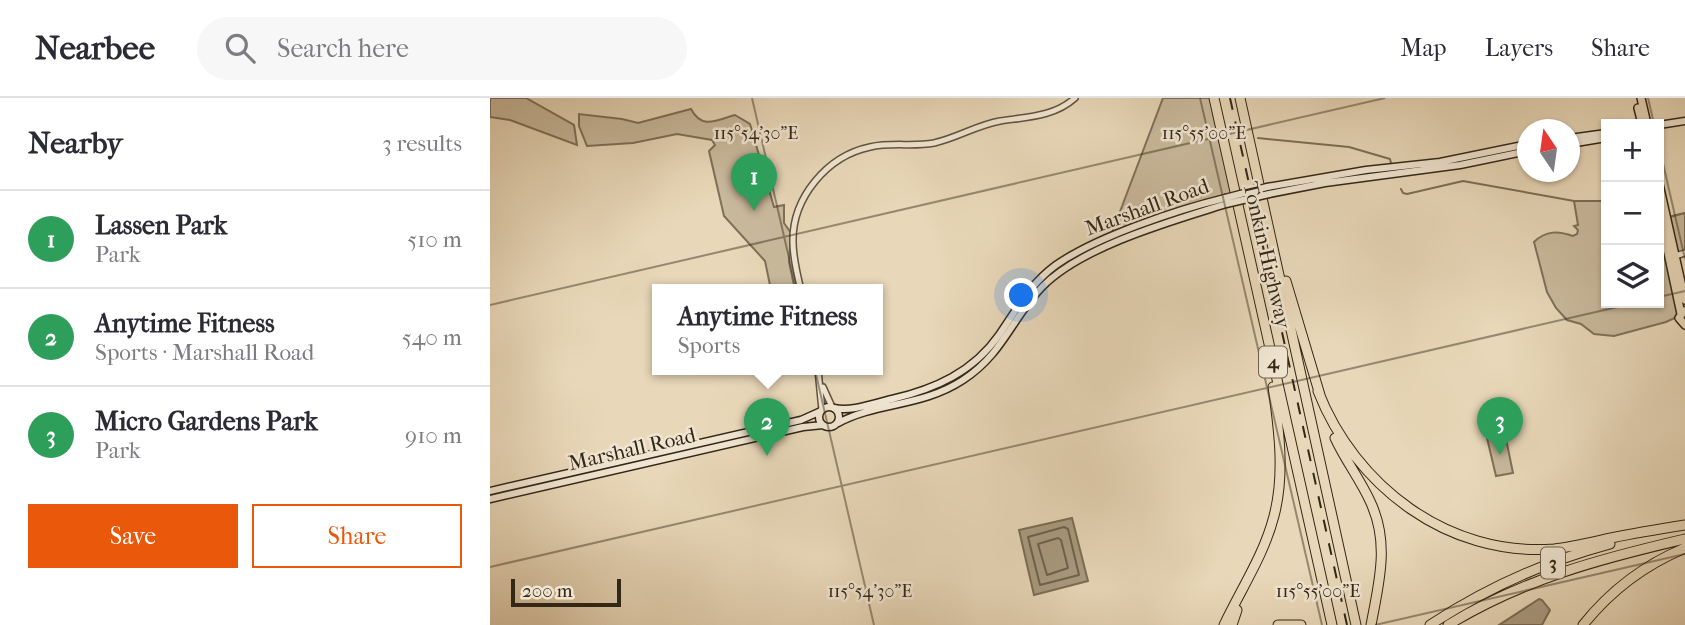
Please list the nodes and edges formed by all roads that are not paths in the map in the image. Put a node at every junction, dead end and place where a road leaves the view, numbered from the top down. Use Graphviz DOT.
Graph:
graph roads {
  1 [pos="1075,98"];
  2 [pos="1214,98"];
  3 [pos="1240,98"];
  4 [pos="1638,98"];
  5 [pos="1643,119"];
  6 [pos="1685,121"];
  7 [pos="1664,126"];
  8 [pos="1601,133"];
  9 [pos="1580,136"];
  10 [pos="1601,139"];
  11 [pos="1580,142"];
  12 [pos="1517,146"];
  13 [pos="1517,153"];
  14 [pos="1268,191"];
  15 [pos="1225,201"];
  16 [pos="1265,212"];
  17 [pos="1664,212"];
  18 [pos="1241,218"];
  19 [pos="1664,229"];
  20 [pos="1685,253"];
  21 [pos="1672,257"];
  22 [pos="799,284"];
  23 [pos="1685,300"];
  24 [pos="1683,312"];
  25 [pos="1684,326"];
  26 [pos="819,375"];
  27 [pos="820,380"];
  28 [pos="1318,391"];
  29 [pos="833,408"];
  30 [pos="821,411"];
  31 [pos="838,423"];
  32 [pos="823,425"];
  33 [pos="490,491"];
  34 [pos="490,499"];
  35 [pos="1685,525"];
  36 [pos="1685,539"];
  37 [pos="1685,548"];
  38 [pos="1241,595"];
  39 [pos="1224,625"];
  40 [pos="1232,625"];
  41 [pos="1278,625"];
  42 [pos="1301,625"];
  43 [pos="1332,625"];
  44 [pos="1356,625"];
  45 [pos="1371,625"];
  46 [pos="1430,625"];
  47 [pos="1448,625"];
  48 [pos="1583,625"];
  1 -- 22 [label="street"];
  2 -- 18 [label="highway, Tonkin Highway / 4"];
  3 -- 16 [label="highway, Tonkin Highway / 4"];
  4 -- 5 [label="main road"];
  6 -- 7 [label="main road"];
  8 -- 9 [label="main road"];
  10 -- 11 [label="main road"];
  12 -- 14 [label="main road, Marshall Road"];
  13 -- 14 [label="main road, Marshall Road"];
  14 -- 15 [label="main road, Marshall Road, bridge"];
  15 -- 29 [label="main road, Marshall Road"];
  15 -- 31 [label="main road, Marshall Road"];
  16 -- 28 [label="highway"];
  16 -- 44 [label="highway, Tonkin Highway / 4"];
  17 -- 21 [label="main road"];
  18 -- 38 [label="highway"];
  18 -- 43 [label="highway, Tonkin Highway / 4"];
  19 -- 21 [label="main road"];
  20 -- 21 [label="street"];
  21 -- 23 [label="main road"];
  21 -- 24 [label="main road"];
  24 -- 25 [label="main road"];
  26 -- 27 [label="street"];
  27 -- 29 [label="street"];
  27 -- 30 [label="street"];
  28 -- 35 [label="highway"];
  28 -- 45 [label="highway"];
  29 -- 30 [label="main road"];
  29 -- 31 [label="main road"];
  30 -- 32 [label="main road"];
  30 -- 33 [label="main road, Marshall Road"];
  31 -- 32 [label="main road"];
  32 -- 34 [label="main road, Marshall Road"];
  35 -- 46 [label="highway, 3"];
  36 -- 47 [label="highway, 3"];
  37 -- 48 [label="highway"];
  38 -- 39 [label="highway"];
  38 -- 40 [label="highway"];
  41 -- 42 [label="highway"];
}
